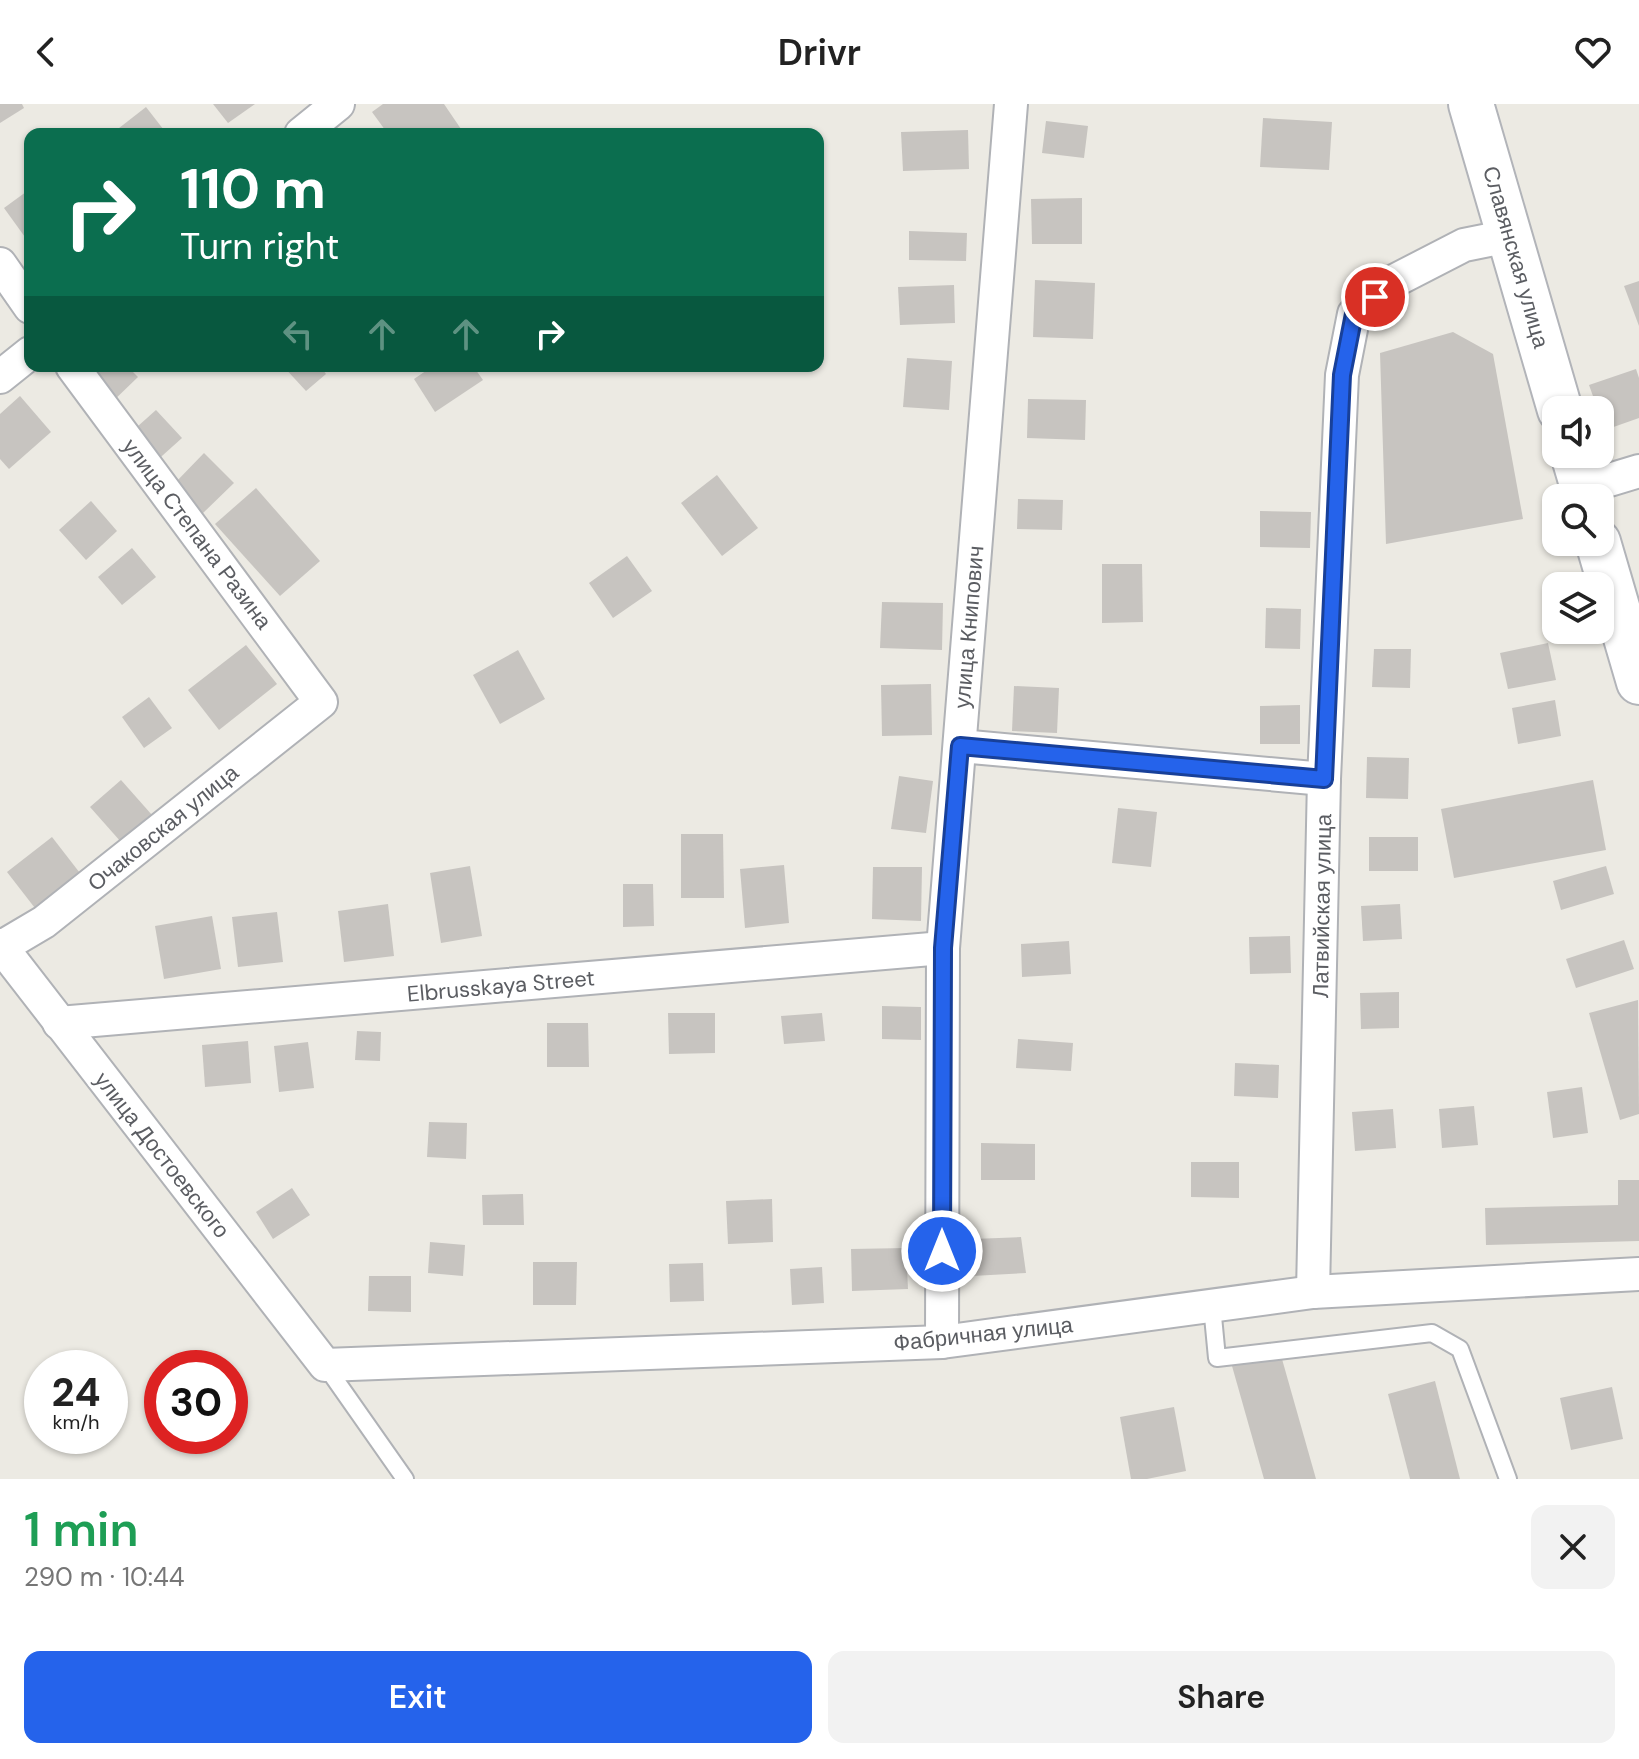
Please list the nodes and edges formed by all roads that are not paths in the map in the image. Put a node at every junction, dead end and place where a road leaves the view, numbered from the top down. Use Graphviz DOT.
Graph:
graph roads {
  1 [pos="338,104"];
  2 [pos="1011,104"];
  3 [pos="1471,104"];
  4 [pos="308,128"];
  5 [pos="1509,236"];
  6 [pos="0,264"];
  7 [pos="24,298"];
  8 [pos="24,358"];
  9 [pos="76,372"];
  10 [pos="0,377"];
  11 [pos="1556,396"];
  12 [pos="1639,471"];
  13 [pos="1580,480"];
  14 [pos="1602,556"];
  15 [pos="1639,682"];
  16 [pos="321,702"];
  17 [pos="960,746"];
  18 [pos="1324,779"];
  19 [pos="0,947"];
  20 [pos="943,948"];
  21 [pos="59,1023"];
  22 [pos="1639,1274"];
  23 [pos="1313,1292"];
  24 [pos="1212,1306"];
  25 [pos="942,1342"];
  26 [pos="325,1365"];
  27 [pos="405,1479"];
  28 [pos="1508,1479"];
  1 -- 4 [label="street"];
  2 -- 17 [label="street, улица Книпович"];
  3 -- 5 [label="main road, Славянская улица"];
  5 -- 11 [label="main road, Славянская улица"];
  5 -- 18 [label="street, Латвийская улица"];
  6 -- 7 [label="street"];
  8 -- 10 [label="street"];
  9 -- 16 [label="street, улица Степана Разина"];
  12 -- 13 [label="street"];
  14 -- 15 [label="main road"];
  16 -- 19 [label="street, Очаковская улица"];
  17 -- 18 [label="street"];
  17 -- 20 [label="street, улица Книпович"];
  18 -- 23 [label="street, Латвийская улица"];
  19 -- 21 [label="street, улица Достоевского"];
  20 -- 21 [label="street, Elbrusskaya Street"];
  20 -- 25 [label="street, улица Книпович"];
  21 -- 26 [label="street, улица Достоевского"];
  22 -- 23 [label="street, Фабричная улица"];
  23 -- 24 [label="street, Фабричная улица"];
  24 -- 25 [label="street, Фабричная улица"];
  24 -- 28 [label="lane"];
  25 -- 26 [label="street, Фабричная улица"];
  26 -- 27 [label="lane"];
}
